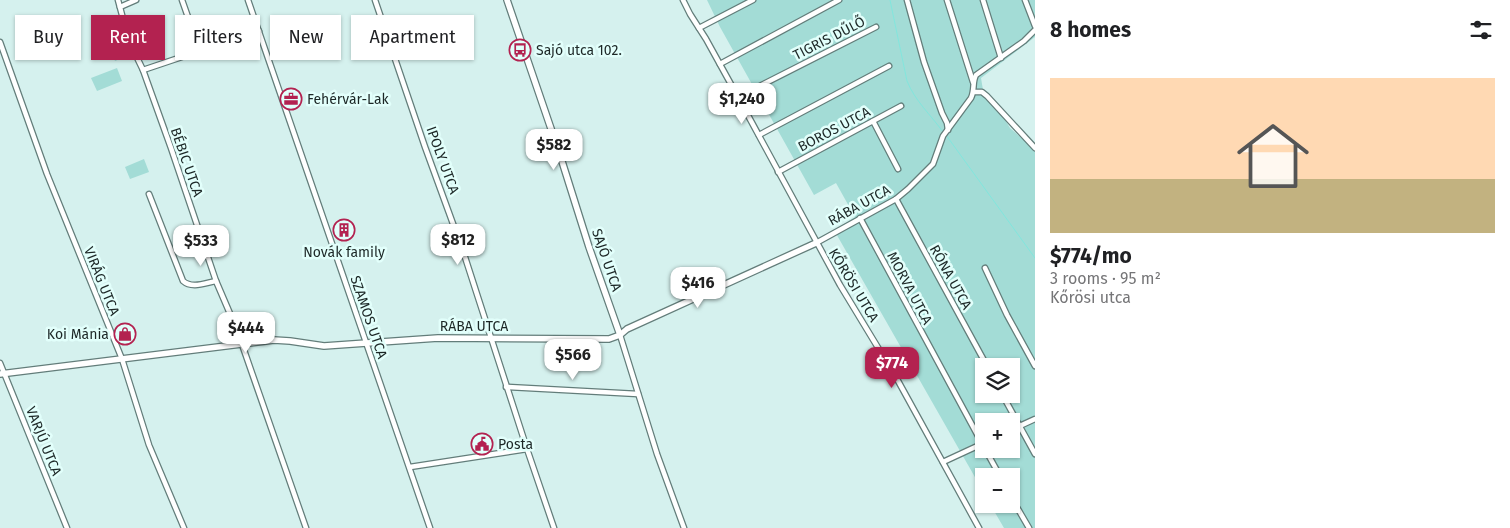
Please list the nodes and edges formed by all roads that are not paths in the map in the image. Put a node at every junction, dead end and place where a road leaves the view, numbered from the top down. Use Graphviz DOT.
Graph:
graph roads {
  1 [pos="118,0"];
  2 [pos="136,0"];
  3 [pos="182,0"];
  4 [pos="248,0"];
  5 [pos="375,0"];
  6 [pos="507,0"];
  7 [pos="683,0"];
  8 [pos="752,0"];
  9 [pos="839,0"];
  10 [pos="906,0"];
  11 [pos="947,0"];
  12 [pos="983,0"];
  13 [pos="1025,0"];
  14 [pos="120,7"];
  15 [pos="187,15"];
  16 [pos="253,15"];
  17 [pos="1035,26"];
  18 [pos="876,27"];
  19 [pos="700,28"];
  20 [pos="1035,30"];
  21 [pos="260,34"];
  22 [pos="0,42"];
  23 [pos="1001,58"];
  24 [pos="175,59"];
  25 [pos="720,64"];
  26 [pos="889,66"];
  27 [pos="143,70"];
  28 [pos="973,82"];
  29 [pos="974,92"];
  30 [pos="738,97"];
  31 [pos="900,106"];
  32 [pos="873,121"];
  33 [pos="946,133"];
  34 [pos="759,135"];
  35 [pos="1035,148"];
  36 [pos="898,169"];
  37 [pos="778,172"];
  38 [pos="148,194"];
  39 [pos="896,199"];
  40 [pos="860,218"];
  41 [pos="816,242"];
  42 [pos="985,268"];
  43 [pos="216,281"];
  44 [pos="620,335"];
  45 [pos="491,338"];
  46 [pos="367,342"];
  47 [pos="242,344"];
  48 [pos="983,358"];
  49 [pos="122,359"];
  50 [pos="0,363"];
  51 [pos="1035,366"];
  52 [pos="2,374"];
  53 [pos="506,387"];
  54 [pos="638,394"];
  55 [pos="1035,419"];
  56 [pos="1020,426"];
  57 [pos="975,429"];
  58 [pos="527,449"];
  59 [pos="975,450"];
  60 [pos="1035,454"];
  61 [pos="943,462"];
  62 [pos="410,467"];
  63 [pos="1020,512"];
  64 [pos="67,528"];
  65 [pos="184,528"];
  66 [pos="306,528"];
  67 [pos="430,528"];
  68 [pos="554,528"];
  69 [pos="684,528"];
  70 [pos="979,528"];
  71 [pos="1029,528"];
  1 -- 14 [label="street, BÉBIC UTCA"];
  2 -- 14 [label="street"];
  3 -- 15 [label="street"];
  4 -- 16 [label="street, SZAMOS UTCA"];
  5 -- 45 [label="street, IPOLY UTCA"];
  6 -- 44 [label="street, SAJÓ UTCA"];
  7 -- 19 [label="street, KŐRÖSI UTCA"];
  8 -- 19 [label="street"];
  9 -- 25 [label="street"];
  10 -- 33 [label="street"];
  11 -- 28 [label="street"];
  12 -- 23 [label="street"];
  13 -- 17 [label="street"];
  14 -- 27 [label="street, BÉBIC UTCA"];
  18 -- 30 [label="street, TIGRIS DŰLŐ"];
  19 -- 25 [label="street, KŐRÖSI UTCA"];
  20 -- 23 [label="street"];
  21 -- 46 [label="street, SZAMOS UTCA"];
  22 -- 49 [label="street, VIRÁG UTCA"];
  23 -- 28 [label="street"];
  24 -- 27 [label="street"];
  25 -- 30 [label="street, KŐRÖSI UTCA"];
  26 -- 34 [label="street"];
  27 -- 43 [label="street, BÉBIC UTCA"];
  28 -- 29 [label="street"];
  29 -- 33 [label="street, RÁBA UTCA"];
  29 -- 35 [label="street"];
  30 -- 34 [label="street, KŐRÖSI UTCA"];
  31 -- 32 [label="street, BOROS UTCA"];
  32 -- 36 [label="street"];
  32 -- 37 [label="street, BOROS UTCA"];
  33 -- 39 [label="street, RÁBA UTCA"];
  34 -- 37 [label="street, KŐRÖSI UTCA"];
  37 -- 41 [label="street, KŐRÖSI UTCA"];
  38 -- 43 [label="street"];
  39 -- 40 [label="street, RÁBA UTCA"];
  39 -- 48 [label="street, RÓNA UTCA"];
  40 -- 41 [label="street, RÁBA UTCA"];
  40 -- 57 [label="street, MORVA UTCA"];
  41 -- 44 [label="street, RÁBA UTCA"];
  41 -- 61 [label="street, KŐRÖSI UTCA"];
  42 -- 51 [label="street"];
  43 -- 47 [label="street, BÉBIC UTCA"];
  44 -- 45 [label="street, RÁBA UTCA"];
  44 -- 54 [label="street, SAJÓ UTCA"];
  45 -- 46 [label="street, RÁBA UTCA"];
  45 -- 53 [label="street, IPOLY UTCA"];
  46 -- 47 [label="street, RÁBA UTCA"];
  46 -- 62 [label="street, SZAMOS UTCA"];
  47 -- 49 [label="street, RÁBA UTCA"];
  47 -- 66 [label="street, BÉBIC UTCA"];
  49 -- 52 [label="street, RÁBA UTCA"];
  49 -- 65 [label="street, VIRÁG UTCA"];
  50 -- 52 [label="street, VARJÚ UTCA"];
  52 -- 64 [label="street, VARJÚ UTCA"];
  53 -- 54 [label="street"];
  53 -- 58 [label="street, IPOLY UTCA"];
  54 -- 69 [label="street, SAJÓ UTCA"];
  55 -- 56 [label="street"];
  56 -- 60 [label="street"];
  58 -- 62 [label="street"];
  58 -- 68 [label="street, IPOLY UTCA"];
  59 -- 61 [label="street"];
  61 -- 70 [label="street, KŐRÖSI UTCA"];
  62 -- 67 [label="street, SZAMOS UTCA"];
  63 -- 71 [label="street"];
}
